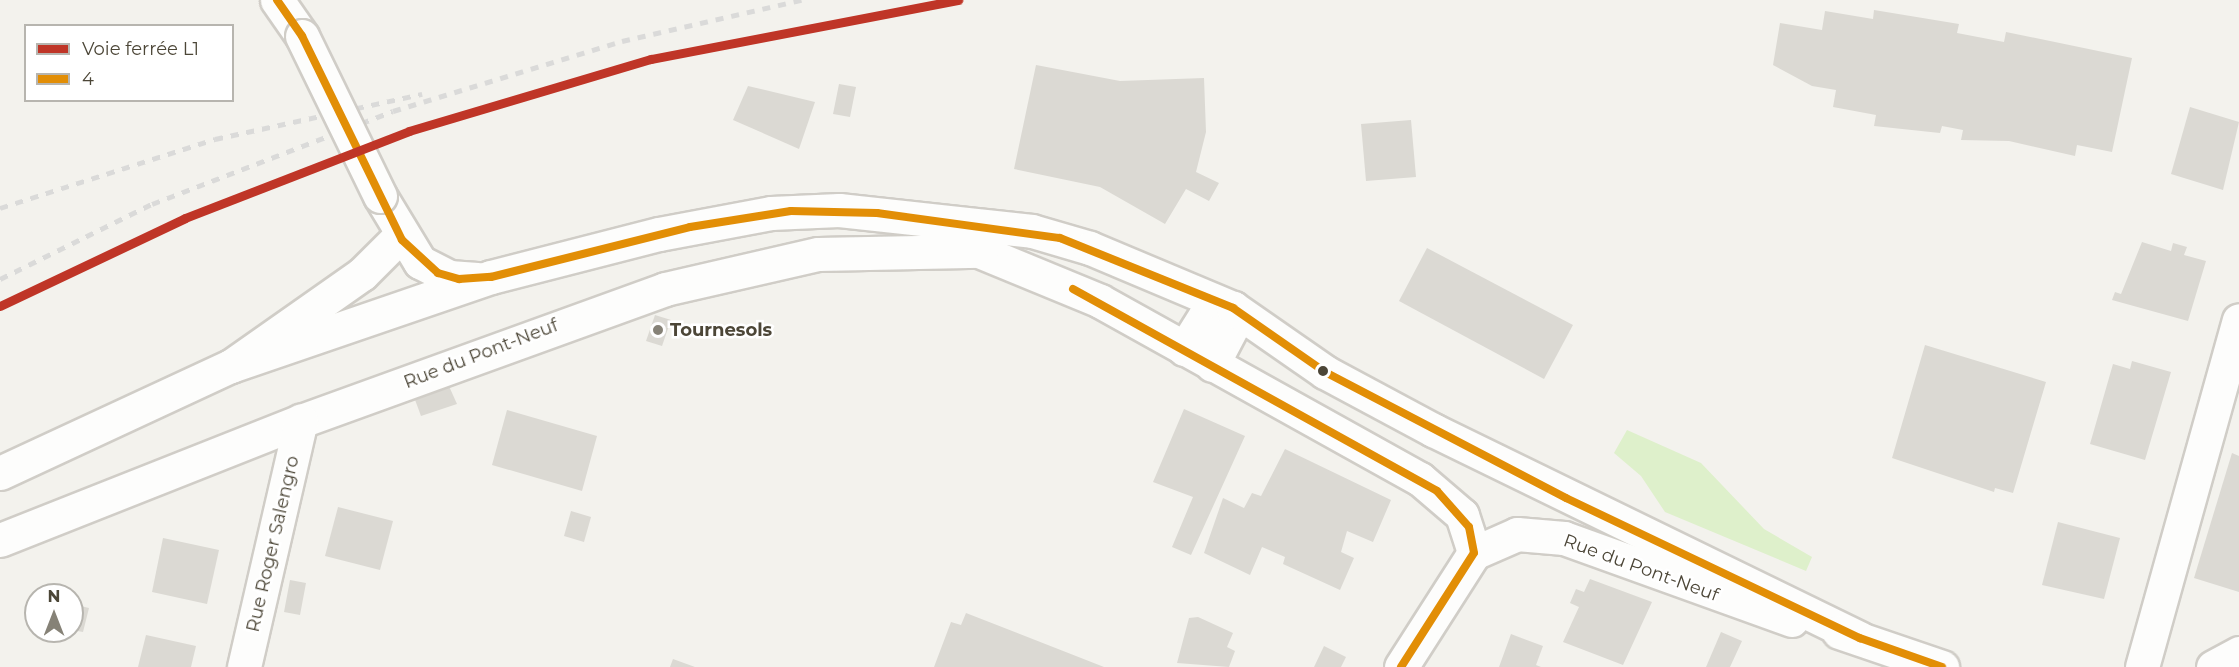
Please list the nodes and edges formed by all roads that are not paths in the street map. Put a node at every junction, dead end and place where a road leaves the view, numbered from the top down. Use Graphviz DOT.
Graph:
graph roads {
  1 [pos="278,0"];
  2 [pos="888,215"];
  3 [pos="400,236"];
  4 [pos="981,251"];
  5 [pos="491,277"];
  6 [pos="1233,308"];
  7 [pos="2239,320"];
  8 [pos="1184,349"];
  9 [pos="1212,365"];
  10 [pos="231,366"];
  11 [pos="301,422"];
  12 [pos="0,473"];
  13 [pos="0,540"];
  14 [pos="1474,553"];
  15 [pos="1860,638"];
  16 [pos="2239,653"];
  17 [pos="244,667"];
  18 [pos="1401,667"];
  19 [pos="1942,667"];
  20 [pos="2142,667"];
  21 [pos="2213,667"];
  1 -- 3 [label="street, bridge"];
  2 -- 4 [label="street, Rue du Pont-Neuf"];
  2 -- 5 [label="street, Rue du Pont-Neuf"];
  2 -- 6 [label="street, Rue du Pont-Neuf"];
  3 -- 5 [label="street"];
  3 -- 10 [label="street"];
  4 -- 8 [label="street, Rue du Pont-Neuf"];
  4 -- 11 [label="street, Rue du Pont-Neuf"];
  5 -- 10 [label="street"];
  6 -- 8 [label="street"];
  6 -- 9 [label="street"];
  6 -- 15 [label="street, Rue du Pont-Neuf"];
  7 -- 20 [label="street"];
  8 -- 9 [label="street, Rue du Pont-Neuf"];
  9 -- 14 [label="street, Rue du Pont-Neuf"];
  10 -- 12 [label="street"];
  11 -- 13 [label="street, Rue du Pont-Neuf"];
  11 -- 17 [label="street, Rue Roger Salengro"];
  14 -- 15 [label="street, Rue du Pont-Neuf"];
  14 -- 18 [label="street"];
  15 -- 19 [label="street, Rue du Pont-Neuf"];
  16 -- 21 [label="street"];
}
